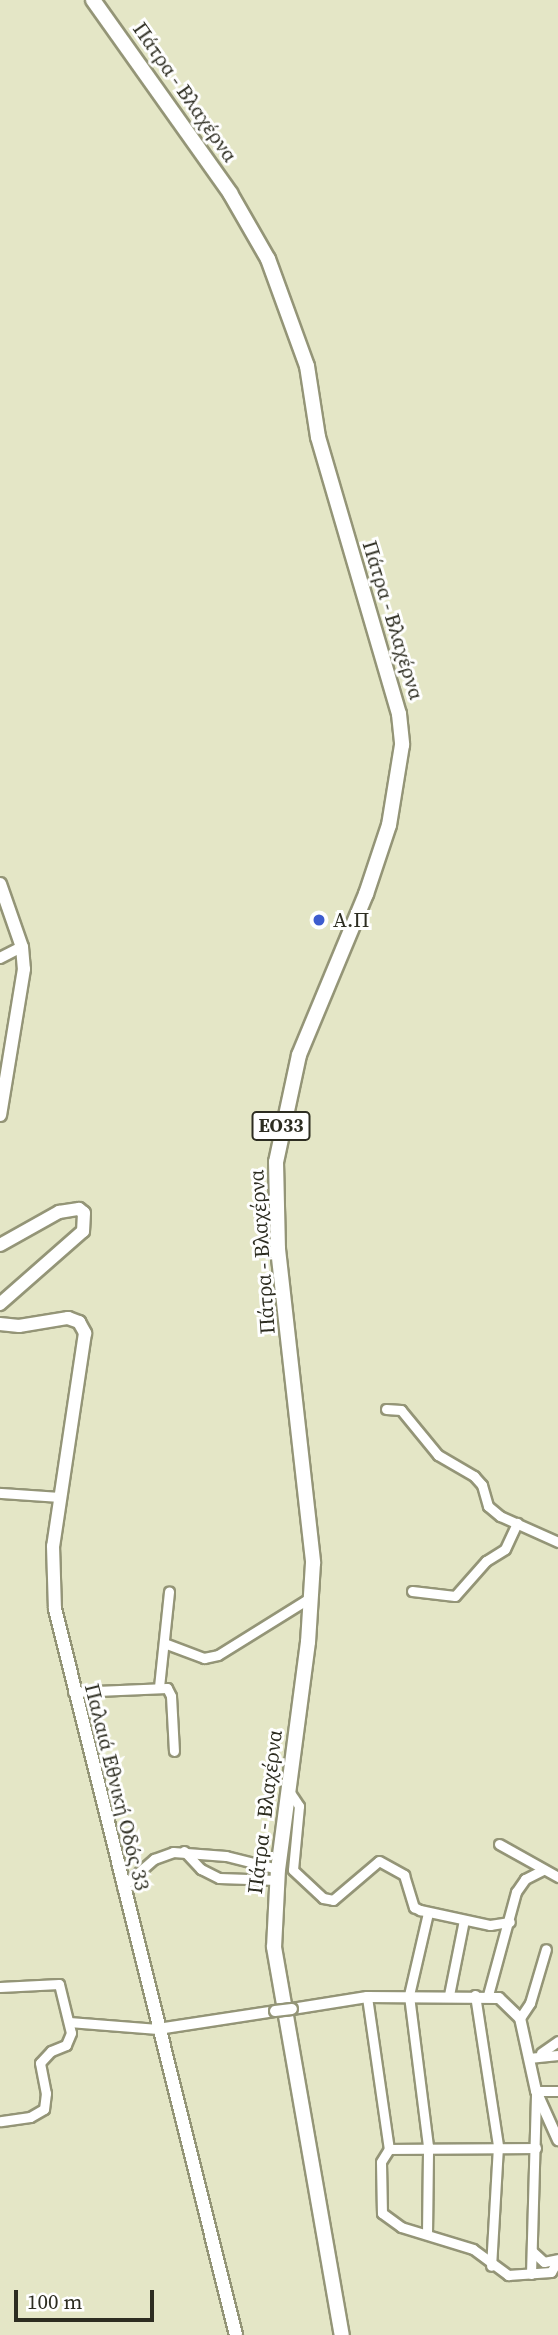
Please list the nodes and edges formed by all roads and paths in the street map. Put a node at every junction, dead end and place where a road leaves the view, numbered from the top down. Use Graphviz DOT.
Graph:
graph roads {
  1 [pos="93,0"];
  2 [pos="0,884"];
  3 [pos="22,947"];
  4 [pos="0,958"];
  5 [pos="0,1115"];
  6 [pos="0,1245"];
  7 [pos="0,1304"];
  8 [pos="0,1324"];
  9 [pos="386,1409"];
  10 [pos="0,1493"];
  11 [pos="59,1497"];
  12 [pos="517,1523"];
  13 [pos="558,1542"];
  14 [pos="412,1591"];
  15 [pos="169,1592"];
  16 [pos="312,1597"];
  17 [pos="164,1643"];
  18 [pos="159,1686"];
  19 [pos="74,1692"];
  20 [pos="174,1751"];
  21 [pos="288,1789"];
  22 [pos="499,1844"];
  23 [pos="184,1851"];
  24 [pos="543,1870"];
  25 [pos="278,1875"];
  26 [pos="558,1877"];
  27 [pos="122,1887"];
  28 [pos="428,1913"];
  29 [pos="464,1920"];
  30 [pos="510,1922"];
  31 [pos="546,1949"];
  32 [pos="0,1987"];
  33 [pos="409,1995"];
  34 [pos="449,1995"];
  35 [pos="475,1996"];
  36 [pos="488,1996"];
  37 [pos="367,1997"];
  38 [pos="520,2018"];
  39 [pos="69,2022"];
  40 [pos="158,2029"];
  41 [pos="558,2041"];
  42 [pos="558,2054"];
  43 [pos="533,2057"];
  44 [pos="536,2091"];
  45 [pos="558,2091"];
  46 [pos="0,2121"];
  47 [pos="558,2140"];
  48 [pos="428,2146"];
  49 [pos="498,2146"];
  50 [pos="536,2148"];
  51 [pos="389,2149"];
  52 [pos="427,2234"];
  53 [pos="532,2249"];
  54 [pos="558,2259"];
  55 [pos="491,2266"];
  56 [pos="531,2274"];
  57 [pos="554,2275"];
  58 [pos="236,2335"];
  59 [pos="342,2335"];
  1 -- 16 [label="main road, Πάτρα - Βλαχέρνα / ΕΟ33"];
  2 -- 3 [label="main road"];
  3 -- 4 [label="street"];
  3 -- 5 [label="main road"];
  6 -- 7 [label="main road"];
  8 -- 11 [label="main road, Παλαιά Εθνική Οδός 33"];
  9 -- 12 [label="street"];
  10 -- 11 [label="street"];
  11 -- 19 [label="main road, Παλαιά Εθνική Οδός 33"];
  12 -- 13 [label="street"];
  12 -- 14 [label="street"];
  15 -- 17 [label="street"];
  16 -- 17 [label="street"];
  16 -- 21 [label="main road, Πάτρα - Βλαχέρνα / ΕΟ33"];
  17 -- 18 [label="street"];
  18 -- 19 [label="street"];
  18 -- 20 [label="street"];
  19 -- 27 [label="main road, Παλαιά Εθνική Οδός 33"];
  21 -- 25 [label="main road, Πάτρα - Βλαχέρνα / ΕΟ33"];
  21 -- 28 [label="street"];
  22 -- 24 [label="street"];
  23 -- 25 [label="street"];
  23 -- 25 [label="street"];
  23 -- 27 [label="street"];
  24 -- 26 [label="street"];
  24 -- 30 [label="street"];
  25 -- 59 [label="main road, Πάτρα - Βλαχέρνα / ΕΟ33"];
  27 -- 40 [label="main road, Παλαιά Εθνική Οδός 33"];
  28 -- 29 [label="street"];
  28 -- 33 [label="street"];
  29 -- 30 [label="street"];
  29 -- 34 [label="street"];
  30 -- 36 [label="street"];
  31 -- 38 [label="street"];
  32 -- 39 [label="street"];
  33 -- 34 [label="street"];
  33 -- 37 [label="street"];
  33 -- 48 [label="street"];
  34 -- 35 [label="street"];
  35 -- 36 [label="street"];
  35 -- 49 [label="street"];
  36 -- 38 [label="street"];
  37 -- 40 [label="street, bridge"];
  37 -- 51 [label="street"];
  38 -- 43 [label="street"];
  39 -- 40 [label="street"];
  39 -- 46 [label="street"];
  40 -- 58 [label="main road, Παλαιά Εθνική Οδός 33"];
  41 -- 43 [label="street"];
  42 -- 43 [label="street"];
  43 -- 44 [label="street"];
  44 -- 45 [label="street"];
  44 -- 47 [label="street"];
  44 -- 50 [label="street"];
  48 -- 49 [label="street"];
  48 -- 51 [label="street"];
  48 -- 52 [label="street"];
  49 -- 50 [label="street"];
  49 -- 55 [label="street"];
  50 -- 53 [label="street"];
  51 -- 52 [label="street"];
  52 -- 55 [label="street"];
  53 -- 54 [label="street"];
  53 -- 56 [label="street"];
  54 -- 57 [label="street"];
  55 -- 56 [label="street"];
  56 -- 57 [label="street"];
}
